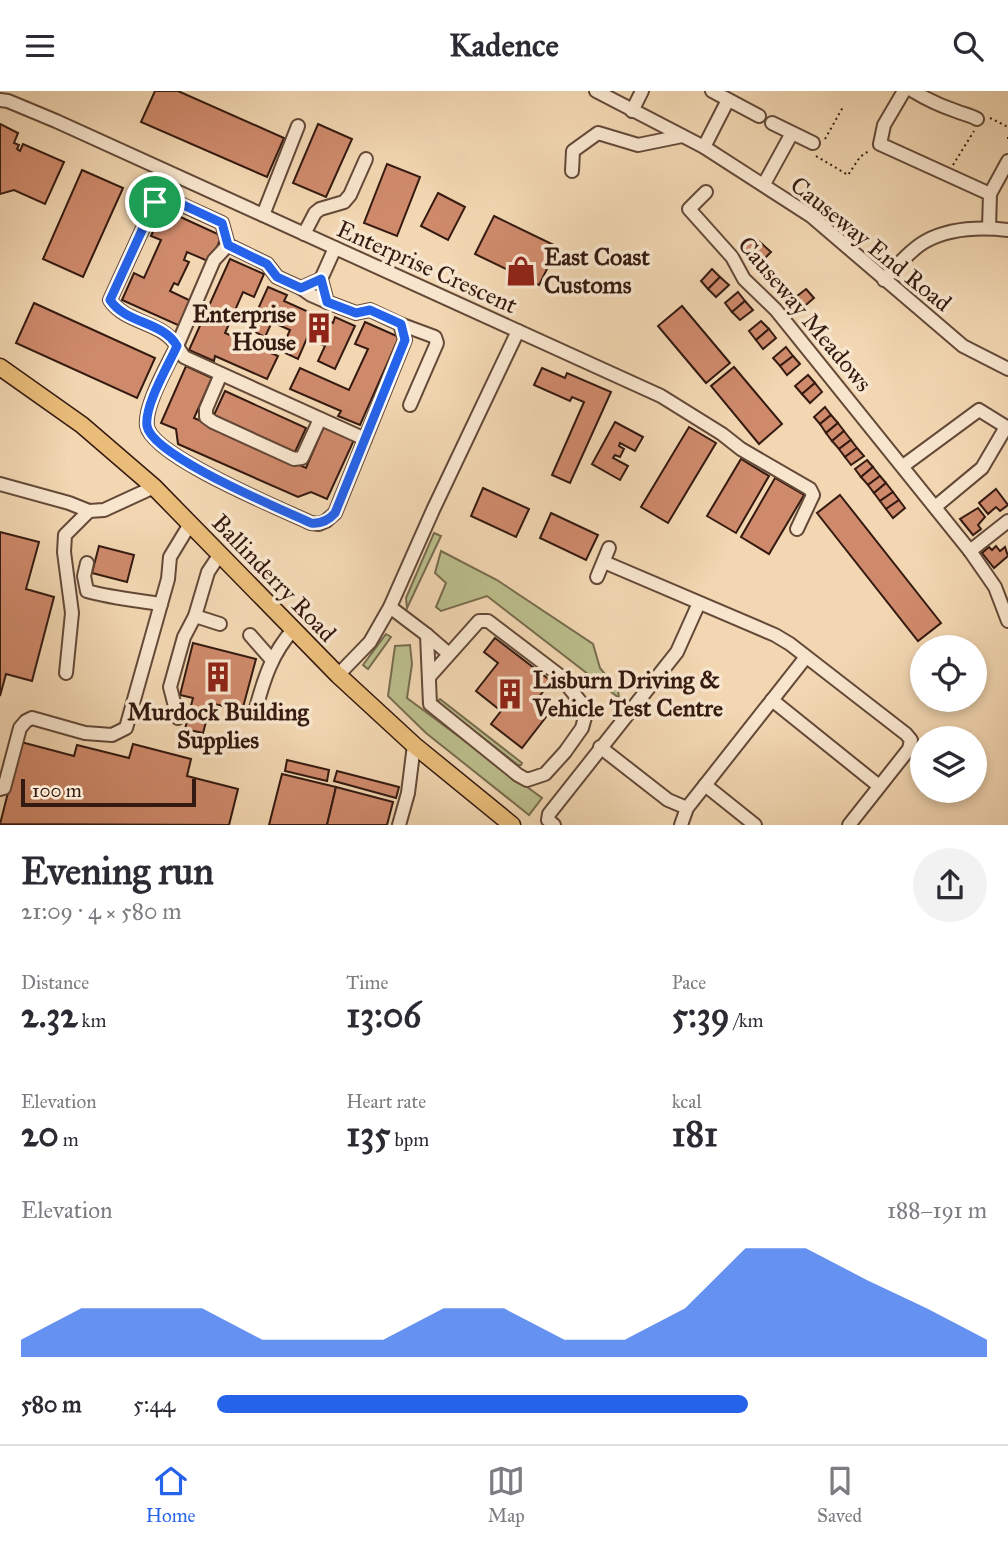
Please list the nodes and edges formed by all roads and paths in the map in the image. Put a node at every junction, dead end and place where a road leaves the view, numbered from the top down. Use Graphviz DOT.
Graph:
graph roads {
  1 [pos="596,91"];
  2 [pos="642,91"];
  3 [pos="712,91"];
  4 [pos="904,91"];
  5 [pos="913,91"];
  6 [pos="0,100"];
  7 [pos="728,100"];
  8 [pos="843,107"];
  9 [pos="632,111"];
  10 [pos="759,116"];
  11 [pos="978,119"];
  12 [pos="772,123"];
  13 [pos="298,126"];
  14 [pos="1008,127"];
  15 [pos="792,133"];
  16 [pos="682,136"];
  17 [pos="880,143"];
  18 [pos="704,147"];
  19 [pos="817,148"];
  20 [pos="366,159"];
  21 [pos="1008,161"];
  22 [pos="572,171"];
  23 [pos="948,175"];
  24 [pos="764,184"];
  25 [pos="706,192"];
  26 [pos="990,194"];
  27 [pos="263,215"];
  28 [pos="989,228"];
  29 [pos="1008,230"];
  30 [pos="304,234"];
  31 [pos="228,245"];
  32 [pos="335,248"];
  33 [pos="321,279"];
  34 [pos="884,280"];
  35 [pos="301,288"];
  36 [pos="327,302"];
  37 [pos="401,324"];
  38 [pos="518,331"];
  39 [pos="177,346"];
  40 [pos="0,367"];
  41 [pos="1008,369"];
  42 [pos="221,374"];
  43 [pos="410,405"];
  44 [pos="320,419"];
  45 [pos="1007,427"];
  46 [pos="365,439"];
  47 [pos="903,466"];
  48 [pos="0,484"];
  49 [pos="154,487"];
  50 [pos="935,507"];
  51 [pos="89,511"];
  52 [pos="1008,521"];
  53 [pos="190,524"];
  54 [pos="797,529"];
  55 [pos="609,548"];
  56 [pos="970,551"];
  57 [pos="220,554"];
  58 [pos="604,562"];
  59 [pos="87,563"];
  60 [pos="597,577"];
  61 [pos="699,603"];
  62 [pos="161,604"];
  63 [pos="390,607"];
  64 [pos="195,616"];
  65 [pos="1008,621"];
  66 [pos="220,624"];
  67 [pos="293,630"];
  68 [pos="250,635"];
  69 [pos="427,635"];
  70 [pos="449,655"];
  71 [pos="806,657"];
  72 [pos="272,660"];
  73 [pos="66,673"];
  74 [pos="338,675"];
  75 [pos="429,677"];
  76 [pos="772,700"];
  77 [pos="256,708"];
  78 [pos="178,718"];
  79 [pos="414,745"];
  80 [pos="600,747"];
  81 [pos="705,785"];
  82 [pos="879,786"];
  83 [pos="0,789"];
  84 [pos="687,808"];
  85 [pos="508,823"];
  86 [pos="399,824"];
  87 [pos="554,824"];
  88 [pos="681,824"];
  89 [pos="755,824"];
  90 [pos="849,824"];
  1 -- 9 [label="street, Causeway End Road"];
  2 -- 9 [label="street"];
  3 -- 7 [label="street"];
  4 -- 17 [label="street"];
  5 -- 11 [label="street"];
  6 -- 27 [label="street, Enterprise Crescent"];
  7 -- 10 [label="street"];
  7 -- 18 [label="street"];
  8 -- 19 [label="path"];
  9 -- 16 [label="street, Causeway End Road"];
  11 -- 14 [label="path"];
  11 -- 23 [label="path"];
  12 -- 15 [label="street"];
  13 -- 27 [label="street"];
  15 -- 19 [label="street"];
  15 -- 24 [label="street"];
  16 -- 18 [label="street, Causeway End Road"];
  16 -- 22 [label="street"];
  17 -- 19 [label="path"];
  17 -- 23 [label="street"];
  18 -- 24 [label="street, Causeway End Road"];
  20 -- 30 [label="street"];
  21 -- 26 [label="street"];
  23 -- 26 [label="street"];
  24 -- 34 [label="street, Causeway End Road"];
  25 -- 47 [label="street, Causeway Meadows"];
  26 -- 28 [label="street"];
  27 -- 30 [label="street, Enterprise Crescent"];
  28 -- 29 [label="street"];
  28 -- 34 [label="street"];
  30 -- 32 [label="street, Enterprise Crescent"];
  31 -- 35 [label="street"];
  31 -- 39 [label="street"];
  31 -- 39 [label="street"];
  32 -- 33 [label="street"];
  32 -- 38 [label="street, Enterprise Crescent"];
  33 -- 35 [label="street"];
  33 -- 36 [label="street"];
  34 -- 41 [label="street, Causeway End Road"];
  35 -- 36 [label="street"];
  36 -- 37 [label="street"];
  37 -- 43 [label="street"];
  37 -- 46 [label="street"];
  38 -- 54 [label="street"];
  38 -- 63 [label="street, Enterprise Crescent"];
  39 -- 42 [label="street"];
  39 -- 46 [label="street"];
  40 -- 49 [label="main road, Ballinderry Road"];
  42 -- 44 [label="street"];
  42 -- 44 [label="street"];
  44 -- 46 [label="street"];
  45 -- 47 [label="street"];
  45 -- 50 [label="street"];
  47 -- 50 [label="street, Causeway Meadows"];
  48 -- 51 [label="street"];
  49 -- 51 [label="street"];
  49 -- 53 [label="main road, Ballinderry Road"];
  50 -- 56 [label="street, Causeway Meadows"];
  51 -- 73 [label="street"];
  52 -- 56 [label="street"];
  53 -- 57 [label="main road, Ballinderry Road"];
  53 -- 62 [label="street"];
  55 -- 58 [label="street"];
  56 -- 65 [label="street, Causeway Meadows"];
  57 -- 64 [label="street"];
  57 -- 67 [label="main road, Ballinderry Road"];
  58 -- 60 [label="street"];
  58 -- 61 [label="street"];
  59 -- 62 [label="street"];
  61 -- 71 [label="street"];
  61 -- 80 [label="street"];
  62 -- 83 [label="street"];
  63 -- 69 [label="street"];
  63 -- 74 [label="street, Enterprise Crescent"];
  64 -- 66 [label="street"];
  64 -- 78 [label="street"];
  67 -- 72 [label="street"];
  67 -- 74 [label="main road, Ballinderry Road"];
  68 -- 72 [label="street"];
  69 -- 70 [label="street"];
  69 -- 75 [label="street"];
  70 -- 75 [label="street"];
  70 -- 75 [label="street"];
  71 -- 76 [label="street"];
  71 -- 82 [label="street"];
  72 -- 77 [label="street"];
  74 -- 79 [label="main road, Ballinderry Road"];
  76 -- 81 [label="street"];
  76 -- 82 [label="street"];
  79 -- 85 [label="main road, Ballinderry Road"];
  79 -- 86 [label="street"];
  80 -- 84 [label="street"];
  80 -- 87 [label="street"];
  81 -- 84 [label="street"];
  81 -- 89 [label="street"];
  82 -- 90 [label="street"];
  84 -- 88 [label="street"];
}
